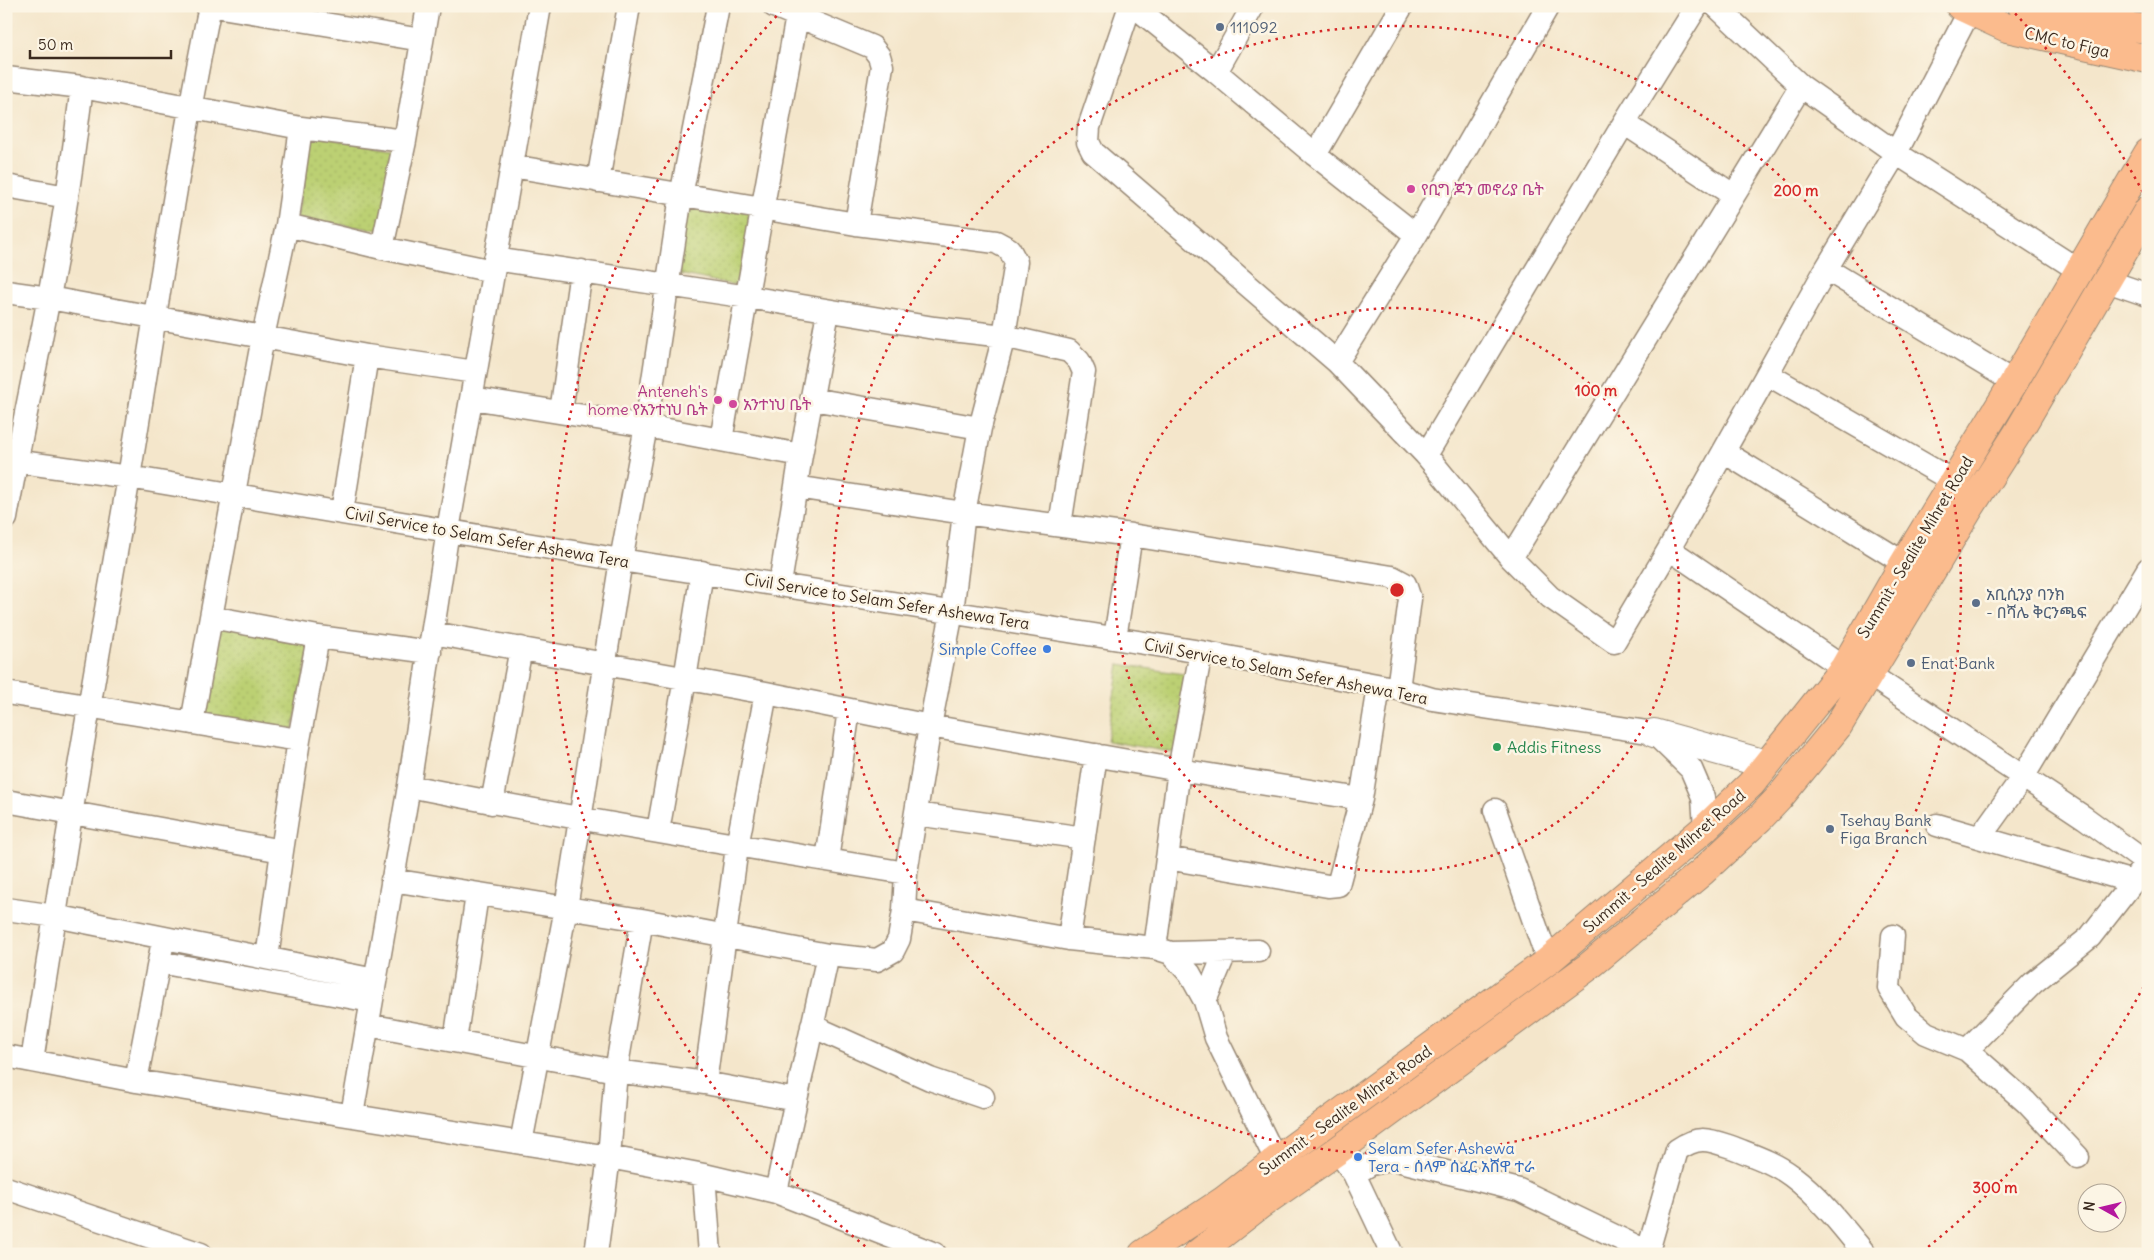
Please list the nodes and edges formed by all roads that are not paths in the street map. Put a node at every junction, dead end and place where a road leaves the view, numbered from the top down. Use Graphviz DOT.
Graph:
graph roads {
  1 [pos="210,6"];
  2 [pos="215,6"];
  3 [pos="428,6"];
  4 [pos="540,6"];
  5 [pos="629,6"];
  6 [pos="718,6"];
  7 [pos="774,6"];
  8 [pos="1132,6"];
  9 [pos="1253,6"];
  10 [pos="1402,6"];
  11 [pos="1548,6"];
  12 [pos="1697,6"];
  13 [pos="1716,6"];
  14 [pos="2022,6"];
  15 [pos="1967,8"];
  16 [pos="797,16"];
  17 [pos="2068,22"];
  18 [pos="2148,28"];
  19 [pos="422,40"];
  20 [pos="2144,64"];
  21 [pos="1216,72"];
  22 [pos="6,78"];
  23 [pos="1801,86"];
  24 [pos="82,87"];
  25 [pos="190,107"];
  26 [pos="1624,124"];
  27 [pos="301,128"];
  28 [pos="405,141"];
  29 [pos="1896,153"];
  30 [pos="2148,153"];
  31 [pos="1314,155"];
  32 [pos="512,166"];
  33 [pos="598,181"];
  34 [pos="6,186"];
  35 [pos="1733,195"];
  36 [pos="67,196"];
  37 [pos="681,196"];
  38 [pos="762,207"];
  39 [pos="2148,210"];
  40 [pos="856,224"];
  41 [pos="287,225"];
  42 [pos="1416,235"];
  43 [pos="382,248"];
  44 [pos="494,265"];
  45 [pos="1826,269"];
  46 [pos="581,271"];
  47 [pos="2080,271"];
  48 [pos="2107,280"];
  49 [pos="666,285"];
  50 [pos="6,292"];
  51 [pos="2148,295"];
  52 [pos="748,297"];
  53 [pos="48,298"];
  54 [pos="828,312"];
  55 [pos="155,317"];
  56 [pos="1004,336"];
  57 [pos="263,337"];
  58 [pos="367,356"];
  59 [pos="1336,362"];
  60 [pos="475,372"];
  61 [pos="1767,374"];
  62 [pos="2014,382"];
  63 [pos="472,398"];
  64 [pos="812,399"];
  65 [pos="562,412"];
  66 [pos="646,426"];
  67 [pos="980,428"];
  68 [pos="721,440"];
  69 [pos="1724,452"];
  70 [pos="801,455"];
  71 [pos="1426,455"];
  72 [pos="11,461"];
  73 [pos="129,477"];
  74 [pos="1953,481"];
  75 [pos="796,487"];
  76 [pos="233,496"];
  77 [pos="342,512"];
  78 [pos="964,513"];
  79 [pos="6,518"];
  80 [pos="1060,525"];
  81 [pos="448,530"];
  82 [pos="1131,535"];
  83 [pos="1669,549"];
  84 [pos="1511,558"];
  85 [pos="621,560"];
  86 [pos="1904,563"];
  87 [pos="2148,568"];
  88 [pos="702,572"];
  89 [pos="780,584"];
  90 [pos="952,612"];
  91 [pos="211,617"];
  92 [pos="318,637"];
  93 [pos="1116,638"];
  94 [pos="432,643"];
  95 [pos="521,648"];
  96 [pos="1201,652"];
  97 [pos="606,664"];
  98 [pos="1844,668"];
  99 [pos="1870,675"];
  100 [pos="686,679"];
  101 [pos="1388,688"];
  102 [pos="766,693"];
  103 [pos="6,694"];
  104 [pos="88,706"];
  105 [pos="849,710"];
  106 [pos="192,722"];
  107 [pos="930,726"];
  108 [pos="1654,733"];
  109 [pos="298,740"];
  110 [pos="1096,756"];
  111 [pos="1766,764"];
  112 [pos="1179,770"];
  113 [pos="2023,777"];
  114 [pos="409,786"];
  115 [pos="1361,799"];
  116 [pos="6,800"];
  117 [pos="492,803"];
  118 [pos="1495,810"];
  119 [pos="70,811"];
  120 [pos="916,814"];
  121 [pos="580,818"];
  122 [pos="1937,824"];
  123 [pos="1705,828"];
  124 [pos="658,831"];
  125 [pos="1980,837"];
  126 [pos="1084,838"];
  127 [pos="737,847"];
  128 [pos="282,851"];
  129 [pos="1167,858"];
  130 [pos="827,860"];
  131 [pos="2146,864"];
  132 [pos="906,873"];
  133 [pos="392,880"];
  134 [pos="2133,882"];
  135 [pos="477,895"];
  136 [pos="566,908"];
  137 [pos="6,909"];
  138 [pos="904,910"];
  139 [pos="55,916"];
  140 [pos="642,920"];
  141 [pos="724,934"];
  142 [pos="1893,936"];
  143 [pos="163,938"];
  144 [pos="1069,939"];
  145 [pos="1163,950"];
  146 [pos="1258,950"];
  147 [pos="1226,952"];
  148 [pos="828,955"];
  149 [pos="267,958"];
  150 [pos="1548,961"];
  151 [pos="159,962"];
  152 [pos="373,991"];
  153 [pos="1204,1001"];
  154 [pos="368,1025"];
  155 [pos="812,1026"];
  156 [pos="455,1041"];
  157 [pos="1967,1050"];
  158 [pos="6,1056"];
  159 [pos="538,1056"];
  160 [pos="32,1061"];
  161 [pos="616,1071"];
  162 [pos="136,1081"];
  163 [pos="705,1083"];
  164 [pos="983,1096"];
  165 [pos="796,1100"];
  166 [pos="352,1115"];
  167 [pos="521,1143"];
  168 [pos="1337,1151"];
  169 [pos="608,1157"];
  170 [pos="2078,1157"];
  171 [pos="1276,1160"];
  172 [pos="1354,1174"];
  173 [pos="704,1175"];
  174 [pos="6,1188"];
  175 [pos="776,1192"];
  176 [pos="1223,1201"];
  177 [pos="1238,1222"];
  178 [pos="188,1252"];
  179 [pos="1650,1252"];
  180 [pos="596,1254"];
  181 [pos="710,1254"];
  182 [pos="935,1254"];
  183 [pos="1143,1254"];
  184 [pos="1197,1254"];
  185 [pos="1392,1254"];
  186 [pos="1865,1254"];
  1 -- 25 [label="street"];
  2 -- 19 [label="street"];
  3 -- 19 [label="street"];
  4 -- 32 [label="street"];
  5 -- 33 [label="street"];
  6 -- 37 [label="street"];
  7 -- 16 [label="street"];
  8 -- 21 [label="street"];
  8 -- 59 [label="street"];
  9 -- 21 [label="street"];
  10 -- 31 [label="street"];
  11 -- 42 [label="street"];
  12 -- 26 [label="street"];
  13 -- 23 [label="street"];
  14 -- 17 [label="main road"];
  15 -- 17 [label="main road, CMC to Figa"];
  15 -- 29 [label="street"];
  16 -- 38 [label="street"];
  16 -- 40 [label="street"];
  17 -- 18 [label="main road"];
  17 -- 20 [label="main road, CMC to Figa"];
  19 -- 28 [label="street"];
  21 -- 31 [label="street"];
  22 -- 24 [label="street"];
  23 -- 29 [label="street"];
  23 -- 35 [label="street"];
  24 -- 25 [label="street"];
  24 -- 36 [label="street"];
  25 -- 27 [label="street"];
  25 -- 55 [label="street"];
  26 -- 35 [label="street"];
  26 -- 71 [label="street"];
  27 -- 28 [label="street"];
  27 -- 41 [label="street"];
  28 -- 43 [label="street"];
  29 -- 45 [label="street"];
  29 -- 47 [label="street"];
  30 -- 47 [label="main road, Summit - Sealite Mihret Road"];
  31 -- 42 [label="street"];
  32 -- 33 [label="street"];
  32 -- 44 [label="street"];
  33 -- 37 [label="street"];
  34 -- 36 [label="street"];
  35 -- 84 [label="street"];
  36 -- 53 [label="street"];
  37 -- 38 [label="street"];
  37 -- 49 [label="street"];
  38 -- 40 [label="street"];
  38 -- 52 [label="street"];
  39 -- 48 [label="main road"];
  40 -- 56 [label="street"];
  41 -- 43 [label="street"];
  41 -- 57 [label="street"];
  42 -- 59 [label="street"];
  43 -- 44 [label="street"];
  44 -- 46 [label="street"];
  44 -- 60 [label="street"];
  45 -- 61 [label="street"];
  45 -- 62 [label="street"];
  46 -- 49 [label="street"];
  46 -- 65 [label="street"];
  47 -- 62 [label="main road, Summit - Sealite Mihret Road"];
  48 -- 51 [label="street"];
  48 -- 99 [label="main road"];
  49 -- 52 [label="street"];
  49 -- 66 [label="street"];
  50 -- 53 [label="street"];
  52 -- 54 [label="street"];
  52 -- 68 [label="street"];
  53 -- 55 [label="street"];
  53 -- 72 [label="street"];
  54 -- 56 [label="street"];
  54 -- 64 [label="street"];
  55 -- 57 [label="street"];
  55 -- 73 [label="street"];
  56 -- 67 [label="street"];
  56 -- 80 [label="street"];
  57 -- 58 [label="street"];
  57 -- 76 [label="street"];
  58 -- 60 [label="street"];
  58 -- 77 [label="street"];
  59 -- 71 [label="street"];
  60 -- 63 [label="street"];
  61 -- 69 [label="street"];
  61 -- 74 [label="street"];
  62 -- 74 [label="main road, Summit - Sealite Mihret Road"];
  63 -- 65 [label="street"];
  63 -- 81 [label="street"];
  64 -- 67 [label="street"];
  64 -- 70 [label="street"];
  65 -- 66 [label="street"];
  66 -- 68 [label="street"];
  66 -- 85 [label="street"];
  67 -- 78 [label="street"];
  68 -- 70 [label="street"];
  69 -- 83 [label="street"];
  69 -- 86 [label="street"];
  70 -- 75 [label="street"];
  71 -- 84 [label="street"];
  72 -- 73 [label="street, Civil Service to Selam Sefer Ashewa Tera"];
  72 -- 79 [label="street"];
  73 -- 76 [label="street, Civil Service to Selam Sefer Ashewa Tera"];
  73 -- 104 [label="street"];
  74 -- 86 [label="main road, Summit - Sealite Mihret Road"];
  75 -- 78 [label="street"];
  75 -- 89 [label="street"];
  76 -- 77 [label="street, Civil Service to Selam Sefer Ashewa Tera"];
  76 -- 91 [label="street"];
  77 -- 81 [label="street, Civil Service to Selam Sefer Ashewa Tera"];
  78 -- 80 [label="street"];
  78 -- 90 [label="street"];
  80 -- 82 [label="street"];
  81 -- 85 [label="street, Civil Service to Selam Sefer Ashewa Tera"];
  81 -- 94 [label="street"];
  82 -- 93 [label="street"];
  82 -- 101 [label="street"];
  83 -- 84 [label="street"];
  83 -- 98 [label="street"];
  85 -- 88 [label="street, Civil Service to Selam Sefer Ashewa Tera"];
  85 -- 97 [label="street"];
  86 -- 98 [label="main road, Summit - Sealite Mihret Road"];
  87 -- 113 [label="street"];
  88 -- 89 [label="street, Civil Service to Selam Sefer Ashewa Tera"];
  88 -- 100 [label="street"];
  89 -- 90 [label="street, Civil Service to Selam Sefer Ashewa Tera"];
  90 -- 93 [label="street, Civil Service to Selam Sefer Ashewa Tera"];
  90 -- 107 [label="street"];
  91 -- 92 [label="street"];
  91 -- 106 [label="street"];
  92 -- 94 [label="street"];
  92 -- 109 [label="street"];
  93 -- 96 [label="street, Civil Service to Selam Sefer Ashewa Tera"];
  94 -- 95 [label="street"];
  94 -- 114 [label="street"];
  95 -- 97 [label="street"];
  95 -- 117 [label="street"];
  96 -- 101 [label="street, Civil Service to Selam Sefer Ashewa Tera"];
  96 -- 112 [label="street"];
  97 -- 100 [label="street"];
  97 -- 121 [label="street"];
  98 -- 111 [label="main road, Summit - Sealite Mihret Road"];
  99 -- 113 [label="street"];
  99 -- 168 [label="main road"];
  100 -- 102 [label="street"];
  100 -- 124 [label="street"];
  101 -- 108 [label="street, Civil Service to Selam Sefer Ashewa Tera"];
  101 -- 115 [label="street"];
  102 -- 105 [label="street"];
  102 -- 127 [label="street"];
  103 -- 104 [label="street"];
  104 -- 106 [label="street"];
  104 -- 119 [label="street"];
  105 -- 107 [label="street"];
  105 -- 130 [label="street"];
  106 -- 109 [label="street"];
  107 -- 110 [label="street"];
  107 -- 120 [label="street"];
  108 -- 111 [label="street"];
  108 -- 123 [label="street"];
  109 -- 128 [label="street"];
  110 -- 112 [label="street"];
  110 -- 126 [label="street"];
  111 -- 123 [label="main road, Summit - Sealite Mihret Road"];
  112 -- 115 [label="street"];
  112 -- 129 [label="street"];
  113 -- 125 [label="street"];
  113 -- 131 [label="street"];
  114 -- 117 [label="street"];
  114 -- 133 [label="street"];
  115 -- 129 [label="street"];
  116 -- 119 [label="street"];
  117 -- 121 [label="street"];
  118 -- 150 [label="street"];
  119 -- 128 [label="street"];
  119 -- 139 [label="street"];
  120 -- 126 [label="street"];
  120 -- 132 [label="street"];
  121 -- 124 [label="street"];
  121 -- 136 [label="street"];
  122 -- 125 [label="street"];
  123 -- 150 [label="main road, Summit - Sealite Mihret Road"];
  124 -- 127 [label="street"];
  125 -- 134 [label="street"];
  126 -- 144 [label="street"];
  127 -- 130 [label="street"];
  127 -- 141 [label="street"];
  128 -- 149 [label="street"];
  129 -- 145 [label="street"];
  130 -- 132 [label="street"];
  131 -- 134 [label="street"];
  132 -- 138 [label="street"];
  133 -- 135 [label="street"];
  133 -- 152 [label="street"];
  134 -- 157 [label="street"];
  135 -- 136 [label="street"];
  135 -- 156 [label="street"];
  136 -- 140 [label="street"];
  136 -- 159 [label="street"];
  137 -- 139 [label="street"];
  138 -- 144 [label="street"];
  138 -- 148 [label="street"];
  139 -- 143 [label="street"];
  139 -- 160 [label="street"];
  140 -- 141 [label="street"];
  140 -- 161 [label="street"];
  141 -- 148 [label="street"];
  141 -- 163 [label="street"];
  142 -- 157 [label="street"];
  143 -- 149 [label="street"];
  143 -- 151 [label="street"];
  144 -- 145 [label="street"];
  145 -- 147 [label="street"];
  145 -- 153 [label="street"];
  146 -- 147 [label="street"];
  147 -- 153 [label="street"];
  148 -- 155 [label="street"];
  149 -- 152 [label="street"];
  150 -- 171 [label="main road, Summit - Sealite Mihret Road"];
  151 -- 152 [label="street"];
  151 -- 162 [label="street"];
  152 -- 154 [label="street"];
  153 -- 171 [label="street"];
  154 -- 156 [label="street"];
  154 -- 166 [label="street"];
  155 -- 164 [label="street"];
  155 -- 165 [label="street"];
  156 -- 159 [label="street"];
  157 -- 170 [label="street"];
  158 -- 160 [label="street"];
  159 -- 161 [label="street"];
  159 -- 167 [label="street"];
  160 -- 162 [label="street"];
  161 -- 163 [label="street"];
  161 -- 169 [label="street"];
  162 -- 166 [label="street"];
  163 -- 165 [label="street"];
  165 -- 175 [label="street"];
  166 -- 167 [label="street"];
  167 -- 169 [label="street"];
  168 -- 172 [label="street"];
  168 -- 177 [label="main road"];
  169 -- 173 [label="street"];
  169 -- 180 [label="street"];
  171 -- 176 [label="main road, Summit - Sealite Mihret Road"];
  172 -- 179 [label="street"];
  172 -- 185 [label="street"];
  173 -- 175 [label="street"];
  173 -- 181 [label="street"];
  174 -- 178 [label="street"];
  175 -- 182 [label="street"];
  176 -- 177 [label="main road"];
  176 -- 183 [label="main road, Summit - Sealite Mihret Road"];
  177 -- 184 [label="main road"];
  179 -- 186 [label="street"];
}
